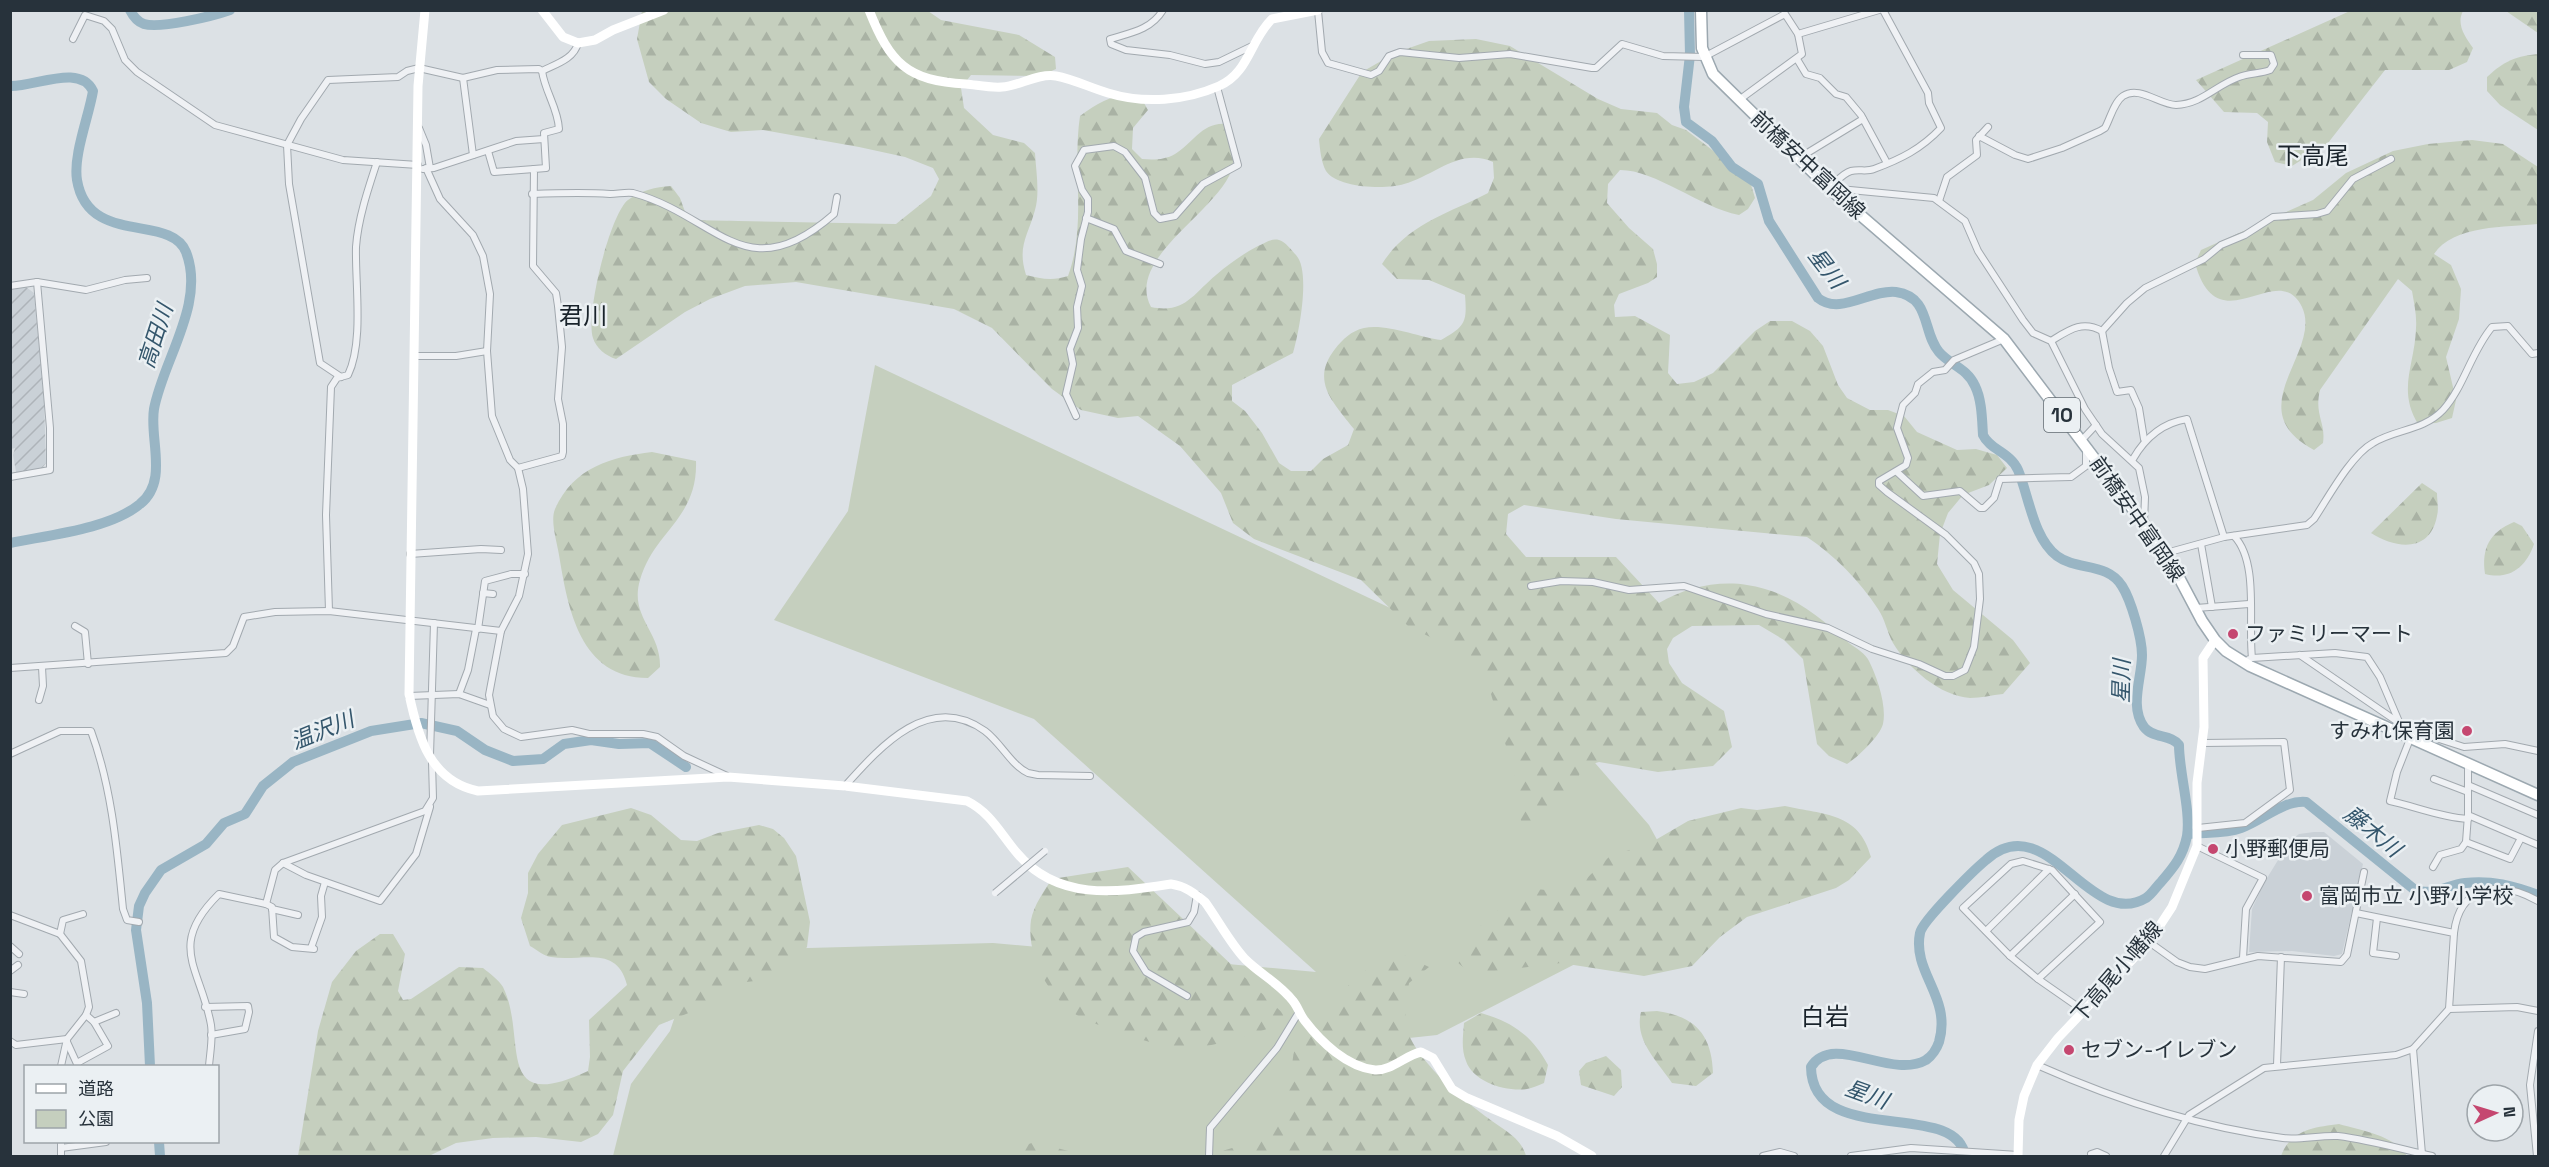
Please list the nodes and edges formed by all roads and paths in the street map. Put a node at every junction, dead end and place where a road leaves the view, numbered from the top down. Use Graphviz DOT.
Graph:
graph roads {
  1 [pos="425,10"];
  2 [pos="542,10"];
  3 [pos="664,10"];
  4 [pos="869,10"];
  5 [pos="1163,10"];
  6 [pos="1701,10"];
  7 [pos="1881,10"];
  8 [pos="1318,11"];
  9 [pos="1798,34"];
  10 [pos="73,39"];
  11 [pos="578,43"];
  12 [pos="1255,44"];
  13 [pos="2243,55"];
  14 [pos="1704,57"];
  15 [pos="1797,59"];
  16 [pos="419,68"];
  17 [pos="543,71"];
  18 [pos="463,78"];
  19 [pos="1217,87"];
  20 [pos="1739,100"];
  21 [pos="1863,119"];
  22 [pos="1988,127"];
  23 [pos="1979,136"];
  24 [pos="544,139"];
  25 [pos="287,145"];
  26 [pos="488,151"];
  27 [pos="473,155"];
  28 [pos="1798,158"];
  29 [pos="2391,159"];
  30 [pos="377,162"];
  31 [pos="1887,163"];
  32 [pos="423,168"];
  33 [pos="534,169"];
  34 [pos="1829,188"];
  35 [pos="532,194"];
  36 [pos="837,197"];
  37 [pos="1939,201"];
  38 [pos="1086,218"];
  39 [pos="1160,264"];
  40 [pos="147,278"];
  41 [pos="37,282"];
  42 [pos="10,286"];
  43 [pos="2102,331"];
  44 [pos="2004,339"];
  45 [pos="2051,341"];
  46 [pos="487,351"];
  47 [pos="2538,353"];
  48 [pos="415,356"];
  49 [pos="341,377"];
  50 [pos="1076,416"];
  51 [pos="2096,425"];
  52 [pos="2144,439"];
  53 [pos="2084,444"];
  54 [pos="2133,459"];
  55 [pos="518,468"];
  56 [pos="1897,472"];
  57 [pos="10,477"];
  58 [pos="2144,523"];
  59 [pos="2234,536"];
  60 [pos="2224,537"];
  61 [pos="2200,544"];
  62 [pos="501,550"];
  63 [pos="2166,553"];
  64 [pos="410,554"];
  65 [pos="525,574"];
  66 [pos="1531,586"];
  67 [pos="483,593"];
  68 [pos="493,594"];
  69 [pos="2249,604"];
  70 [pos="2212,607"];
  71 [pos="2196,608"];
  72 [pos="329,611"];
  73 [pos="409,620"];
  74 [pos="434,623"];
  75 [pos="75,626"];
  76 [pos="477,629"];
  77 [pos="501,631"];
  78 [pos="2215,640"];
  79 [pos="2300,655"];
  80 [pos="2248,660"];
  81 [pos="88,664"];
  82 [pos="42,667"];
  83 [pos="10,668"];
  84 [pos="459,694"];
  85 [pos="430,695"];
  86 [pos="409,696"];
  87 [pos="39,700"];
  88 [pos="490,705"];
  89 [pos="2399,730"];
  90 [pos="2410,739"];
  91 [pos="2203,743"];
  92 [pos="2538,751"];
  93 [pos="10,754"];
  94 [pos="431,760"];
  95 [pos="2468,765"];
  96 [pos="1090,776"];
  97 [pos="728,777"];
  98 [pos="2434,779"];
  99 [pos="845,786"];
  100 [pos="2468,789"];
  101 [pos="2538,795"];
  102 [pos="430,807"];
  103 [pos="2538,815"];
  104 [pos="2468,817"];
  105 [pos="2198,835"];
  106 [pos="2521,837"];
  107 [pos="2466,842"];
  108 [pos="2538,845"];
  109 [pos="1045,852"];
  110 [pos="283,863"];
  111 [pos="2433,867"];
  112 [pos="2049,869"];
  113 [pos="2364,872"];
  114 [pos="325,882"];
  115 [pos="994,893"];
  116 [pos="2075,894"];
  117 [pos="1197,895"];
  118 [pos="2538,901"];
  119 [pos="266,904"];
  120 [pos="272,909"];
  121 [pos="2356,913"];
  122 [pos="83,914"];
  123 [pos="10,915"];
  124 [pos="298,915"];
  125 [pos="2377,918"];
  126 [pos="140,922"];
  127 [pos="1986,931"];
  128 [pos="60,933"];
  129 [pos="2454,933"];
  130 [pos="2149,942"];
  131 [pos="10,946"];
  132 [pos="19,954"];
  133 [pos="2010,956"];
  134 [pos="2396,956"];
  135 [pos="2281,957"];
  136 [pos="2243,958"];
  137 [pos="18,965"];
  138 [pos="10,971"];
  139 [pos="2038,979"];
  140 [pos="10,992"];
  141 [pos="24,994"];
  142 [pos="1187,996"];
  143 [pos="205,1007"];
  144 [pos="2449,1009"];
  145 [pos="2084,1011"];
  146 [pos="2538,1011"];
  147 [pos="1299,1012"];
  148 [pos="116,1013"];
  149 [pos="86,1015"];
  150 [pos="94,1022"];
  151 [pos="2538,1031"];
  152 [pos="211,1035"];
  153 [pos="67,1039"];
  154 [pos="10,1041"];
  155 [pos="2413,1049"];
  156 [pos="61,1065"];
  157 [pos="77,1065"];
  158 [pos="209,1065"];
  159 [pos="2037,1065"];
  160 [pos="2277,1065"];
  161 [pos="2186,1119"];
  162 [pos="91,1143"];
  163 [pos="61,1145"];
  164 [pos="2091,1154"];
  165 [pos="2421,1154"];
  166 [pos="61,1156"];
  167 [pos="1209,1156"];
  168 [pos="1592,1156"];
  169 [pos="1763,1156"];
  170 [pos="1794,1156"];
  171 [pos="1851,1156"];
  172 [pos="2018,1156"];
  173 [pos="2106,1156"];
  174 [pos="2164,1156"];
  175 [pos="2433,1156"];
  176 [pos="2537,1156"];
  1 -- 16 [label="street"];
  2 -- 11 [label="street"];
  3 -- 11 [label="street"];
  4 -- 19 [label="street"];
  5 -- 12 [label="street"];
  6 -- 14 [label="main road"];
  7 -- 9 [label="street"];
  7 -- 31 [label="street"];
  8 -- 12 [label="street"];
  8 -- 14 [label="street"];
  9 -- 14 [label="street"];
  9 -- 15 [label="street"];
  10 -- 25 [label="street"];
  11 -- 17 [label="street"];
  12 -- 19 [label="street"];
  13 -- 23 [label="street"];
  14 -- 20 [label="main road, 前橋安中富岡線 / 10"];
  15 -- 20 [label="street"];
  15 -- 21 [label="street"];
  16 -- 18 [label="street"];
  16 -- 25 [label="street"];
  16 -- 32 [label="street"];
  17 -- 18 [label="street"];
  17 -- 24 [label="street"];
  18 -- 27 [label="street"];
  19 -- 38 [label="street"];
  20 -- 28 [label="main road, 前橋安中富岡線 / 10"];
  21 -- 28 [label="street"];
  21 -- 31 [label="street"];
  22 -- 23 [label="street"];
  23 -- 37 [label="street"];
  24 -- 26 [label="street"];
  24 -- 33 [label="street"];
  25 -- 30 [label="street"];
  25 -- 49 [label="street"];
  26 -- 27 [label="street"];
  26 -- 33 [label="street"];
  27 -- 32 [label="street"];
  28 -- 34 [label="main road, 前橋安中富岡線 / 10"];
  29 -- 43 [label="street"];
  30 -- 32 [label="street"];
  30 -- 49 [label="street"];
  31 -- 34 [label="street"];
  32 -- 46 [label="street"];
  32 -- 48 [label="street"];
  33 -- 35 [label="street"];
  34 -- 37 [label="street"];
  34 -- 44 [label="main road, 前橋安中富岡線 / 10"];
  35 -- 36 [label="street"];
  35 -- 55 [label="street"];
  37 -- 45 [label="street"];
  38 -- 39 [label="street"];
  38 -- 50 [label="street"];
  40 -- 41 [label="street"];
  41 -- 42 [label="street"];
  41 -- 57 [label="street"];
  43 -- 45 [label="street"];
  43 -- 52 [label="street"];
  44 -- 53 [label="main road, 前橋安中富岡線 / 10"];
  44 -- 56 [label="street"];
  45 -- 51 [label="street"];
  46 -- 48 [label="street"];
  46 -- 55 [label="street"];
  47 -- 59 [label="street"];
  48 -- 64 [label="street"];
  49 -- 72 [label="street"];
  51 -- 53 [label="street"];
  51 -- 54 [label="street"];
  52 -- 54 [label="street"];
  52 -- 60 [label="street"];
  53 -- 56 [label="street"];
  53 -- 58 [label="main road, 前橋安中富岡線 / 10"];
  54 -- 58 [label="street"];
  55 -- 65 [label="street"];
  56 -- 66 [label="street"];
  58 -- 63 [label="main road, 前橋安中富岡線 / 10"];
  59 -- 60 [label="street"];
  59 -- 69 [label="street"];
  60 -- 61 [label="street"];
  61 -- 63 [label="street"];
  61 -- 70 [label="street"];
  62 -- 64 [label="street"];
  63 -- 71 [label="main road, 前橋安中富岡線 / 10"];
  64 -- 73 [label="street"];
  65 -- 67 [label="street"];
  65 -- 77 [label="street"];
  67 -- 68 [label="street"];
  67 -- 76 [label="street"];
  69 -- 70 [label="street"];
  69 -- 80 [label="street"];
  70 -- 71 [label="street"];
  71 -- 78 [label="main road, 前橋安中富岡線 / 10"];
  72 -- 73 [label="street"];
  72 -- 81 [label="street"];
  73 -- 74 [label="street"];
  73 -- 86 [label="street"];
  74 -- 76 [label="street"];
  74 -- 85 [label="street"];
  75 -- 81 [label="street"];
  76 -- 77 [label="street"];
  76 -- 84 [label="street"];
  77 -- 88 [label="street"];
  78 -- 80 [label="main road, 前橋安中富岡線 / 10"];
  78 -- 91 [label="street, 下高尾小幡線"];
  79 -- 80 [label="street"];
  79 -- 89 [label="street"];
  79 -- 89 [label="street"];
  80 -- 89 [label="main road, 前橋安中富岡線 / 10"];
  81 -- 82 [label="street"];
  82 -- 83 [label="street"];
  82 -- 87 [label="street"];
  84 -- 85 [label="street"];
  84 -- 88 [label="street"];
  85 -- 86 [label="street"];
  85 -- 94 [label="street"];
  86 -- 94 [label="street"];
  88 -- 97 [label="street"];
  89 -- 90 [label="main road, 前橋安中富岡線 / 10"];
  89 -- 92 [label="street"];
  90 -- 95 [label="main road, 前橋安中富岡線 / 10"];
  90 -- 104 [label="street"];
  91 -- 105 [label="street, 下高尾小幡線"];
  91 -- 105 [label="street"];
  93 -- 126 [label="street"];
  94 -- 97 [label="street"];
  94 -- 102 [label="street"];
  95 -- 100 [label="street"];
  95 -- 101 [label="main road, 前橋安中富岡線 / 10"];
  96 -- 99 [label="street"];
  97 -- 99 [label="street"];
  98 -- 100 [label="street"];
  99 -- 117 [label="street"];
  100 -- 103 [label="street"];
  100 -- 104 [label="street"];
  102 -- 110 [label="street"];
  102 -- 114 [label="street"];
  104 -- 106 [label="street"];
  104 -- 107 [label="street"];
  105 -- 130 [label="street, 下高尾小幡線"];
  105 -- 136 [label="street"];
  106 -- 107 [label="street"];
  106 -- 108 [label="street"];
  107 -- 111 [label="street"];
  109 -- 115 [label="street, bridge"];
  110 -- 114 [label="street"];
  110 -- 119 [label="street"];
  112 -- 116 [label="street"];
  112 -- 127 [label="street"];
  112 -- 127 [label="street"];
  113 -- 121 [label="street"];
  114 -- 120 [label="street"];
  116 -- 133 [label="street"];
  116 -- 139 [label="street"];
  117 -- 142 [label="street"];
  117 -- 147 [label="street"];
  118 -- 129 [label="street"];
  119 -- 120 [label="street"];
  119 -- 143 [label="street"];
  120 -- 124 [label="street"];
  121 -- 125 [label="street"];
  121 -- 135 [label="street"];
  122 -- 128 [label="street"];
  123 -- 128 [label="street"];
  125 -- 129 [label="street"];
  125 -- 134 [label="street"];
  127 -- 133 [label="street"];
  128 -- 149 [label="street"];
  129 -- 144 [label="street"];
  130 -- 136 [label="street"];
  130 -- 145 [label="street, 下高尾小幡線"];
  131 -- 132 [label="street"];
  133 -- 139 [label="street"];
  135 -- 136 [label="street"];
  135 -- 160 [label="street"];
  137 -- 138 [label="street"];
  139 -- 145 [label="street"];
  140 -- 141 [label="street"];
  143 -- 152 [label="street"];
  143 -- 152 [label="street"];
  144 -- 146 [label="street"];
  144 -- 155 [label="street"];
  145 -- 159 [label="street, 下高尾小幡線"];
  147 -- 167 [label="street"];
  147 -- 168 [label="street"];
  148 -- 150 [label="street"];
  149 -- 150 [label="street"];
  149 -- 153 [label="street"];
  150 -- 157 [label="street"];
  151 -- 176 [label="street"];
  152 -- 158 [label="street"];
  153 -- 154 [label="street"];
  153 -- 156 [label="street"];
  153 -- 157 [label="street"];
  155 -- 160 [label="street"];
  155 -- 165 [label="street"];
  159 -- 161 [label="street"];
  159 -- 172 [label="street, 下高尾小幡線"];
  160 -- 161 [label="street"];
  161 -- 165 [label="street"];
  161 -- 174 [label="street"];
  162 -- 163 [label="street"];
  163 -- 166 [label="street"];
  164 -- 173 [label="street"];
  165 -- 175 [label="street"];
  169 -- 170 [label="street"];
  171 -- 172 [label="street"];
}
